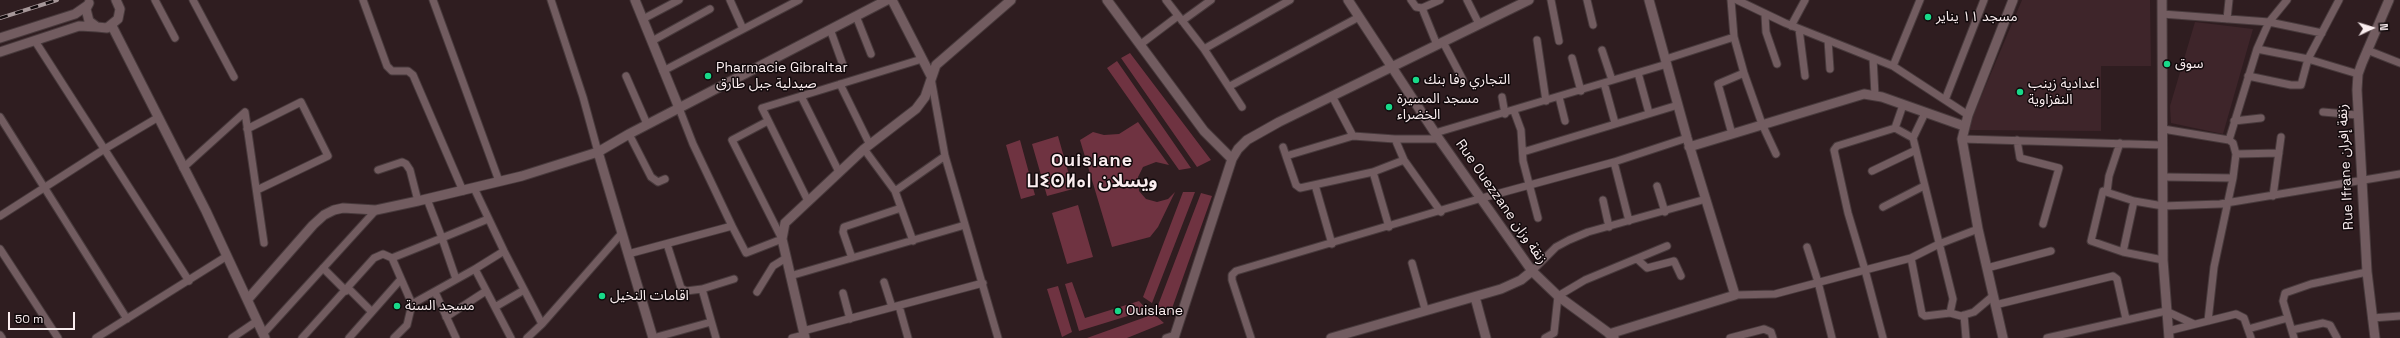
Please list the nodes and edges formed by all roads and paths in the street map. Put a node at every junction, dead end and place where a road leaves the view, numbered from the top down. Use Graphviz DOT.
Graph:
graph roads {
  1 [pos="116,0"];
  2 [pos="155,0"];
  3 [pos="192,0"];
  4 [pos="363,0"];
  5 [pos="433,0"];
  6 [pos="551,0"];
  7 [pos="634,0"];
  8 [pos="679,0"];
  9 [pos="730,0"];
  10 [pos="799,0"];
  11 [pos="887,0"];
  12 [pos="892,0"];
  13 [pos="1011,0"];
  14 [pos="1107,0"];
  15 [pos="1166,0"];
  16 [pos="1211,0"];
  17 [pos="1290,0"];
  18 [pos="1348,0"];
  19 [pos="1411,0"];
  20 [pos="1440,0"];
  21 [pos="1467,0"];
  22 [pos="1529,0"];
  23 [pos="1551,0"];
  24 [pos="1586,0"];
  25 [pos="1648,0"];
  26 [pos="1731,0"];
  27 [pos="1737,0"];
  28 [pos="1806,0"];
  29 [pos="1920,0"];
  30 [pos="2013,0"];
  31 [pos="2162,0"];
  32 [pos="2229,0"];
  33 [pos="2287,0"];
  34 [pos="2339,0"];
  35 [pos="2389,0"];
  36 [pos="1982,1"];
  37 [pos="89,2"];
  38 [pos="1422,8"];
  39 [pos="710,9"];
  40 [pos="2162,14"];
  41 [pos="1765,15"];
  42 [pos="856,16"];
  43 [pos="1359,17"];
  44 [pos="1180,18"];
  45 [pos="2227,19"];
  46 [pos="642,20"];
  47 [pos="2269,22"];
  48 [pos="1479,24"];
  49 [pos="1593,25"];
  50 [pos="112,26"];
  51 [pos="1791,26"];
  52 [pos="97,27"];
  53 [pos="743,29"];
  54 [pos="830,29"];
  55 [pos="1800,29"];
  56 [pos="2322,33"];
  57 [pos="1734,37"];
  58 [pos="0,38"];
  59 [pos="175,38"];
  60 [pos="1537,40"];
  61 [pos="1828,40"];
  62 [pos="35,41"];
  63 [pos="652,41"];
  64 [pos="1559,41"];
  65 [pos="1141,44"];
  66 [pos="1440,44"];
  67 [pos="2257,49"];
  68 [pos="1204,50"];
  69 [pos="1602,50"];
  70 [pos="2367,50"];
  71 [pos="0,52"];
  72 [pos="871,54"];
  73 [pos="1572,58"];
  74 [pos="1873,58"];
  75 [pos="2308,59"];
  76 [pos="922,60"];
  77 [pos="1666,61"];
  78 [pos="2400,63"];
  79 [pos="1776,64"];
  80 [pos="843,65"];
  81 [pos="1893,66"];
  82 [pos="1391,67"];
  83 [pos="1830,69"];
  84 [pos="663,71"];
  85 [pos="1638,73"];
  86 [pos="1744,73"];
  87 [pos="2358,74"];
  88 [pos="626,76"];
  89 [pos="931,76"];
  90 [pos="1805,76"];
  91 [pos="2248,76"];
  92 [pos="234,77"];
  93 [pos="1464,80"];
  94 [pos="1612,80"];
  95 [pos="1604,83"];
  96 [pos="840,84"];
  97 [pos="1230,86"];
  98 [pos="1581,90"];
  99 [pos="1875,95"];
  100 [pos="801,96"];
  101 [pos="1332,96"];
  102 [pos="1502,97"];
  103 [pos="1559,98"];
  104 [pos="1945,100"];
  105 [pos="1546,101"];
  106 [pos="1678,105"];
  107 [pos="1904,105"];
  108 [pos="1242,107"];
  109 [pos="679,108"];
  110 [pos="1514,111"];
  111 [pos="2323,112"];
  112 [pos="1649,113"];
  113 [pos="1924,113"];
  114 [pos="1505,114"];
  115 [pos="2357,115"];
  116 [pos="1968,116"];
  117 [pos="0,117"];
  118 [pos="157,118"];
  119 [pos="2261,118"];
  120 [pos="768,121"];
  121 [pos="1565,121"];
  122 [pos="2234,121"];
  123 [pos="1615,123"];
  124 [pos="647,124"];
  125 [pos="1762,124"];
  126 [pos="1964,126"];
  127 [pos="247,128"];
  128 [pos="1895,128"];
  129 [pos="2163,129"];
  130 [pos="629,134"];
  131 [pos="1732,134"];
  132 [pos="1353,136"];
  133 [pos="1437,136"];
  134 [pos="2281,137"];
  135 [pos="1913,138"];
  136 [pos="1395,139"];
  137 [pos="1962,139"];
  138 [pos="2017,140"];
  139 [pos="2229,140"];
  140 [pos="1688,142"];
  141 [pos="2120,143"];
  142 [pos="2163,145"];
  143 [pos="867,147"];
  144 [pos="1283,147"];
  145 [pos="104,150"];
  146 [pos="1916,150"];
  147 [pos="598,152"];
  148 [pos="1523,152"];
  149 [pos="2279,153"];
  150 [pos="1776,154"];
  151 [pos="2236,154"];
  152 [pos="945,156"];
  153 [pos="1286,156"];
  154 [pos="1232,159"];
  155 [pos="1404,160"];
  156 [pos="1614,162"];
  157 [pos="183,168"];
  158 [pos="378,170"];
  159 [pos="1872,171"];
  160 [pos="839,172"];
  161 [pos="1373,172"];
  162 [pos="2400,174"];
  163 [pos="2164,177"];
  164 [pos="665,178"];
  165 [pos="2233,178"];
  166 [pos="499,181"];
  167 [pos="2361,182"];
  168 [pos="1315,185"];
  169 [pos="1529,186"];
  170 [pos="1657,186"];
  171 [pos="1924,186"];
  172 [pos="44,188"];
  173 [pos="474,188"];
  174 [pos="257,190"];
  175 [pos="463,190"];
  176 [pos="895,191"];
  177 [pos="2107,192"];
  178 [pos="2273,196"];
  179 [pos="1482,198"];
  180 [pos="1706,199"];
  181 [pos="423,200"];
  182 [pos="1603,200"];
  183 [pos="808,201"];
  184 [pos="2134,201"];
  185 [pos="2228,203"];
  186 [pos="2163,206"];
  187 [pos="1883,207"];
  188 [pos="901,208"];
  189 [pos="376,210"];
  190 [pos="1441,212"];
  191 [pos="1664,212"];
  192 [pos="0,216"];
  193 [pos="1538,218"];
  194 [pos="488,219"];
  195 [pos="1629,221"];
  196 [pos="2043,224"];
  197 [pos="965,225"];
  198 [pos="732,226"];
  199 [pos="1389,227"];
  200 [pos="1609,227"];
  201 [pos="1978,229"];
  202 [pos="622,233"];
  203 [pos="442,238"];
  204 [pos="782,239"];
  205 [pos="913,241"];
  206 [pos="264,243"];
  207 [pos="668,244"];
  208 [pos="1332,244"];
  209 [pos="1940,244"];
  210 [pos="1667,246"];
  211 [pos="1807,247"];
  212 [pos="0,249"];
  213 [pos="504,251"];
  214 [pos="2051,252"];
  215 [pos="2123,252"];
  216 [pos="628,254"];
  217 [pos="227,256"];
  218 [pos="392,258"];
  219 [pos="786,258"];
  220 [pos="852,258"];
  221 [pos="1911,258"];
  222 [pos="1637,259"];
  223 [pos="2163,260"];
  224 [pos="1412,263"];
  225 [pos="323,268"];
  226 [pos="1987,268"];
  227 [pos="474,269"];
  228 [pos="1865,270"];
  229 [pos="1532,271"];
  230 [pos="2367,272"];
  231 [pos="790,276"];
  232 [pos="1681,276"];
  233 [pos="401,279"];
  234 [pos="456,279"];
  235 [pos="734,279"];
  236 [pos="189,281"];
  237 [pos="884,282"];
  238 [pos="1818,282"];
  239 [pos="983,283"];
  240 [pos="702,288"];
  241 [pos="347,290"];
  242 [pos="524,290"];
  243 [pos="486,291"];
  244 [pos="435,292"];
  245 [pos="757,292"];
  246 [pos="843,293"];
  247 [pos="1734,295"];
  248 [pos="1558,296"];
  249 [pos="1993,296"];
  250 [pos="1475,297"];
  251 [pos="248,299"];
  252 [pos="412,304"];
  253 [pos="1995,305"];
  254 [pos="895,306"];
  255 [pos="495,308"];
  256 [pos="1425,310"];
  257 [pos="371,311"];
  258 [pos="2166,311"];
  259 [pos="1950,313"];
  260 [pos="1964,315"];
  261 [pos="2400,316"];
  262 [pos="446,317"];
  263 [pos="2288,318"];
  264 [pos="2372,318"];
  265 [pos="127,319"];
  266 [pos="850,320"];
  267 [pos="2126,320"];
  268 [pos="2208,321"];
  269 [pos="257,322"];
  270 [pos="711,322"];
  271 [pos="542,324"];
  272 [pos="2194,324"];
  273 [pos="2248,329"];
  274 [pos="2293,334"];
  275 [pos="0,335"];
  276 [pos="804,335"];
  277 [pos="2168,335"];
  278 [pos="264,336"];
  279 [pos="1612,336"];
  280 [pos="352,337"];
  281 [pos="1171,337"];
  282 [pos="2,338"];
  283 [pos="58,338"];
  284 [pos="96,338"];
  285 [pos="232,338"];
  286 [pos="302,338"];
  287 [pos="394,338"];
  288 [pos="456,338"];
  289 [pos="511,338"];
  290 [pos="527,338"];
  291 [pos="653,338"];
  292 [pos="716,338"];
  293 [pos="792,338"];
  294 [pos="908,338"];
  295 [pos="998,338"];
  296 [pos="1251,338"];
  297 [pos="1332,338"];
  298 [pos="1486,338"];
  299 [pos="1545,338"];
  300 [pos="1730,338"];
  301 [pos="1773,338"];
  302 [pos="1832,338"];
  303 [pos="1883,338"];
  304 [pos="1966,338"];
  305 [pos="2003,338"];
  306 [pos="2047,338"];
  307 [pos="2251,338"];
  308 [pos="2337,338"];
  309 [pos="2375,338"];
  1 -- 50 [label="street"];
  2 -- 59 [label="street"];
  3 -- 92 [label="street"];
  4 -- 175 [label="street"];
  5 -- 166 [label="street"];
  6 -- 147 [label="street"];
  7 -- 46 [label="street"];
  8 -- 46 [label="street"];
  9 -- 53 [label="street"];
  10 -- 53 [label="street"];
  11 -- 42 [label="street"];
  12 -- 76 [label="street"];
  13 -- 89 [label="street"];
  14 -- 65 [label="street"];
  15 -- 44 [label="street"];
  16 -- 44 [label="street"];
  17 -- 68 [label="street"];
  18 -- 43 [label="street, Rue Ouezzane زنقة وزان"];
  19 -- 38 [label="street"];
  20 -- 38 [label="street"];
  21 -- 48 [label="street"];
  22 -- 48 [label="street"];
  23 -- 64 [label="street"];
  24 -- 49 [label="street"];
  25 -- 77 [label="street"];
  26 -- 57 [label="street"];
  27 -- 41 [label="street"];
  28 -- 51 [label="street"];
  29 -- 81 [label="street"];
  30 -- 116 [label="street"];
  31 -- 40 [label="street"];
  32 -- 45 [label="street"];
  33 -- 47 [label="street"];
  34 -- 56 [label="street"];
  35 -- 70 [label="street, Rue Ifrane زنقة إفران"];
  36 -- 104 [label="street"];
  37 -- 52 [label="street"];
  37 -- 58 [label="street"];
  38 -- 66 [label="street"];
  39 -- 63 [label="street"];
  40 -- 45 [label="street"];
  40 -- 129 [label="street"];
  41 -- 51 [label="street"];
  41 -- 79 [label="street"];
  42 -- 54 [label="street"];
  42 -- 72 [label="street"];
  43 -- 82 [label="street, Rue Ouezzane زنقة وزان"];
  43 -- 97 [label="street"];
  44 -- 65 [label="street"];
  44 -- 68 [label="street"];
  45 -- 47 [label="street"];
  46 -- 63 [label="street"];
  47 -- 56 [label="street"];
  47 -- 67 [label="street"];
  48 -- 66 [label="street"];
  50 -- 52 [label="street"];
  50 -- 118 [label="street"];
  51 -- 55 [label="street"];
  52 -- 62 [label="street"];
  53 -- 84 [label="street"];
  54 -- 80 [label="street"];
  54 -- 109 [label="street"];
  55 -- 61 [label="street"];
  55 -- 90 [label="street"];
  56 -- 75 [label="street"];
  57 -- 77 [label="street"];
  57 -- 86 [label="street"];
  60 -- 105 [label="street"];
  61 -- 74 [label="street"];
  61 -- 83 [label="street"];
  62 -- 71 [label="street"];
  62 -- 145 [label="street"];
  63 -- 84 [label="street"];
  65 -- 154 [label="street"];
  66 -- 82 [label="street"];
  66 -- 93 [label="street"];
  67 -- 75 [label="street"];
  67 -- 91 [label="street"];
  68 -- 97 [label="street"];
  69 -- 94 [label="street"];
  70 -- 78 [label="street"];
  70 -- 87 [label="street, Rue Ifrane زنقة إفران"];
  73 -- 98 [label="street"];
  74 -- 81 [label="street"];
  74 -- 99 [label="street"];
  75 -- 87 [label="street"];
  75 -- 91 [label="street"];
  76 -- 89 [label="street"];
  76 -- 96 [label="street"];
  77 -- 85 [label="street"];
  77 -- 106 [label="street"];
  81 -- 104 [label="street"];
  82 -- 101 [label="street"];
  82 -- 133 [label="street, Rue Ouezzane زنقة وزان"];
  84 -- 109 [label="street"];
  85 -- 94 [label="street"];
  85 -- 112 [label="street"];
  86 -- 125 [label="street"];
  86 -- 131 [label="street"];
  87 -- 115 [label="street, Rue Ifrane زنقة إفران"];
  88 -- 124 [label="street"];
  89 -- 143 [label="street"];
  89 -- 152 [label="street"];
  91 -- 122 [label="street"];
  94 -- 95 [label="street"];
  95 -- 98 [label="street"];
  95 -- 123 [label="street"];
  96 -- 100 [label="street"];
  96 -- 143 [label="street"];
  97 -- 108 [label="street"];
  98 -- 103 [label="street"];
  99 -- 107 [label="street"];
  99 -- 125 [label="street"];
  100 -- 120 [label="street"];
  100 -- 160 [label="street"];
  101 -- 132 [label="street"];
  101 -- 154 [label="street"];
  102 -- 114 [label="street"];
  103 -- 105 [label="street"];
  103 -- 121 [label="street"];
  104 -- 116 [label="street"];
  105 -- 110 [label="street"];
  106 -- 112 [label="street"];
  106 -- 140 [label="street"];
  107 -- 113 [label="street"];
  107 -- 128 [label="street"];
  109 -- 124 [label="street"];
  109 -- 198 [label="street"];
  110 -- 114 [label="street"];
  110 -- 148 [label="street"];
  111 -- 115 [label="street"];
  112 -- 123 [label="street"];
  113 -- 126 [label="street"];
  113 -- 135 [label="street"];
  114 -- 133 [label="street"];
  115 -- 167 [label="street, Rue Ifrane زنقة إفران"];
  116 -- 126 [label="street"];
  117 -- 172 [label="street"];
  118 -- 145 [label="street"];
  118 -- 157 [label="street"];
  119 -- 122 [label="street"];
  120 -- 183 [label="street"];
  120 -- 204 [label="street"];
  122 -- 139 [label="street"];
  123 -- 148 [label="street"];
  124 -- 130 [label="street"];
  125 -- 131 [label="street"];
  125 -- 150 [label="street"];
  126 -- 137 [label="street"];
  127 -- 157 [label="street"];
  127 -- 174 [label="street"];
  127 -- 174 [label="street"];
  128 -- 135 [label="street"];
  128 -- 228 [label="street"];
  129 -- 139 [label="street"];
  129 -- 142 [label="street"];
  130 -- 147 [label="street"];
  130 -- 164 [label="street"];
  131 -- 140 [label="street"];
  132 -- 136 [label="street"];
  132 -- 153 [label="street"];
  133 -- 136 [label="street"];
  133 -- 179 [label="street, Rue Ouezzane زنقة وزان"];
  134 -- 149 [label="street"];
  135 -- 146 [label="street"];
  136 -- 155 [label="street"];
  137 -- 138 [label="street"];
  137 -- 201 [label="street"];
  138 -- 141 [label="street"];
  138 -- 196 [label="street"];
  139 -- 151 [label="street"];
  140 -- 156 [label="street"];
  140 -- 180 [label="street"];
  141 -- 142 [label="street"];
  141 -- 177 [label="street"];
  142 -- 163 [label="street"];
  143 -- 160 [label="street"];
  143 -- 176 [label="street"];
  144 -- 153 [label="street"];
  145 -- 172 [label="street"];
  145 -- 236 [label="street"];
  146 -- 159 [label="street"];
  146 -- 171 [label="street"];
  147 -- 166 [label="street"];
  147 -- 202 [label="street"];
  148 -- 169 [label="street"];
  149 -- 151 [label="street"];
  149 -- 178 [label="street"];
  151 -- 165 [label="street"];
  152 -- 176 [label="street"];
  152 -- 197 [label="street"];
  153 -- 168 [label="street"];
  154 -- 281 [label="street"];
  155 -- 161 [label="street"];
  155 -- 190 [label="street"];
  156 -- 169 [label="street"];
  156 -- 195 [label="street"];
  157 -- 217 [label="street"];
  158 -- 181 [label="street"];
  160 -- 183 [label="street"];
  161 -- 168 [label="street"];
  161 -- 199 [label="street"];
  162 -- 167 [label="street"];
  163 -- 165 [label="street"];
  163 -- 186 [label="street"];
  165 -- 185 [label="street"];
  166 -- 173 [label="street"];
  167 -- 178 [label="street"];
  167 -- 230 [label="street, Rue Ifrane زنقة إفران"];
  168 -- 208 [label="street"];
  169 -- 179 [label="street"];
  169 -- 193 [label="street"];
  170 -- 191 [label="street"];
  171 -- 187 [label="street"];
  171 -- 209 [label="street"];
  172 -- 192 [label="street"];
  172 -- 265 [label="street"];
  173 -- 175 [label="street"];
  173 -- 194 [label="street"];
  174 -- 206 [label="street"];
  175 -- 181 [label="street"];
  176 -- 188 [label="street"];
  177 -- 184 [label="street"];
  177 -- 215 [label="street"];
  178 -- 185 [label="street"];
  179 -- 190 [label="street"];
  179 -- 229 [label="street, Rue Ouezzane زنقة وزان"];
  180 -- 191 [label="street"];
  180 -- 247 [label="street"];
  181 -- 189 [label="street"];
  181 -- 203 [label="street"];
  182 -- 200 [label="street"];
  183 -- 204 [label="street"];
  184 -- 186 [label="street"];
  184 -- 215 [label="street"];
  185 -- 186 [label="street"];
  185 -- 268 [label="street"];
  186 -- 223 [label="street"];
  188 -- 205 [label="street"];
  188 -- 220 [label="street"];
  189 -- 225 [label="street"];
  189 -- 251 [label="street"];
  190 -- 199 [label="street"];
  191 -- 195 [label="street"];
  194 -- 203 [label="street"];
  194 -- 213 [label="street"];
  195 -- 200 [label="street"];
  197 -- 205 [label="street"];
  197 -- 239 [label="street"];
  198 -- 204 [label="street"];
  198 -- 207 [label="street"];
  199 -- 208 [label="street"];
  200 -- 229 [label="street"];
  201 -- 209 [label="street"];
  201 -- 226 [label="street"];
  202 -- 216 [label="street"];
  202 -- 271 [label="street"];
  203 -- 218 [label="street"];
  203 -- 234 [label="street"];
  204 -- 219 [label="street"];
  205 -- 220 [label="street"];
  207 -- 216 [label="street"];
  207 -- 240 [label="street"];
  208 -- 296 [label="street"];
  209 -- 221 [label="street"];
  209 -- 259 [label="street"];
  210 -- 222 [label="street"];
  211 -- 238 [label="street"];
  212 -- 283 [label="street"];
  213 -- 227 [label="street"];
  213 -- 242 [label="street"];
  214 -- 226 [label="street"];
  215 -- 223 [label="street"];
  216 -- 291 [label="street"];
  217 -- 236 [label="street"];
  217 -- 251 [label="street"];
  218 -- 233 [label="street"];
  218 -- 241 [label="street"];
  219 -- 231 [label="street"];
  219 -- 245 [label="street"];
  220 -- 231 [label="street"];
  221 -- 228 [label="street"];
  221 -- 259 [label="street"];
  222 -- 232 [label="street"];
  222 -- 248 [label="street"];
  223 -- 258 [label="street"];
  224 -- 256 [label="street"];
  225 -- 241 [label="street"];
  225 -- 278 [label="street"];
  226 -- 249 [label="street"];
  227 -- 234 [label="street"];
  227 -- 243 [label="street"];
  228 -- 238 [label="street"];
  228 -- 303 [label="street"];
  229 -- 248 [label="street, Rue Ouezzane زنقة وزان"];
  229 -- 250 [label="street"];
  230 -- 263 [label="street"];
  230 -- 264 [label="street, Rue Ifrane زنقة إفران"];
  231 -- 276 [label="street"];
  233 -- 252 [label="street"];
  233 -- 257 [label="street"];
  234 -- 244 [label="street"];
  235 -- 240 [label="street"];
  236 -- 265 [label="street"];
  237 -- 254 [label="street"];
  238 -- 247 [label="street"];
  238 -- 302 [label="street"];
  239 -- 254 [label="street"];
  239 -- 295 [label="street"];
  240 -- 270 [label="street"];
  241 -- 257 [label="street"];
  241 -- 286 [label="street"];
  242 -- 255 [label="street"];
  242 -- 271 [label="street"];
  243 -- 255 [label="street"];
  243 -- 262 [label="street"];
  244 -- 252 [label="street"];
  244 -- 262 [label="street"];
  246 -- 266 [label="street"];
  247 -- 279 [label="street"];
  248 -- 279 [label="street, Rue Ouezzane زنقة وزان"];
  248 -- 299 [label="street"];
  249 -- 253 [label="street"];
  249 -- 260 [label="street"];
  250 -- 256 [label="street"];
  250 -- 298 [label="street"];
  251 -- 269 [label="street"];
  252 -- 287 [label="street"];
  253 -- 267 [label="street"];
  253 -- 305 [label="street"];
  254 -- 266 [label="street"];
  254 -- 294 [label="street"];
  255 -- 289 [label="street"];
  256 -- 297 [label="street"];
  257 -- 280 [label="street"];
  258 -- 267 [label="street"];
  258 -- 272 [label="street"];
  258 -- 277 [label="street"];
  259 -- 260 [label="street"];
  260 -- 304 [label="street"];
  261 -- 264 [label="street"];
  262 -- 288 [label="street"];
  263 -- 273 [label="street"];
  263 -- 274 [label="street"];
  264 -- 309 [label="street, Rue Ifrane زنقة إفران"];
  265 -- 284 [label="street"];
  266 -- 276 [label="street"];
  267 -- 306 [label="street"];
  268 -- 272 [label="street"];
  268 -- 273 [label="street"];
  269 -- 278 [label="street"];
  269 -- 285 [label="street"];
  270 -- 291 [label="street"];
  270 -- 292 [label="street"];
  271 -- 290 [label="street"];
  272 -- 277 [label="street"];
  273 -- 307 [label="street"];
  274 -- 308 [label="street"];
  275 -- 282 [label="street"];
  276 -- 293 [label="street"];
  300 -- 301 [label="street"];
}
